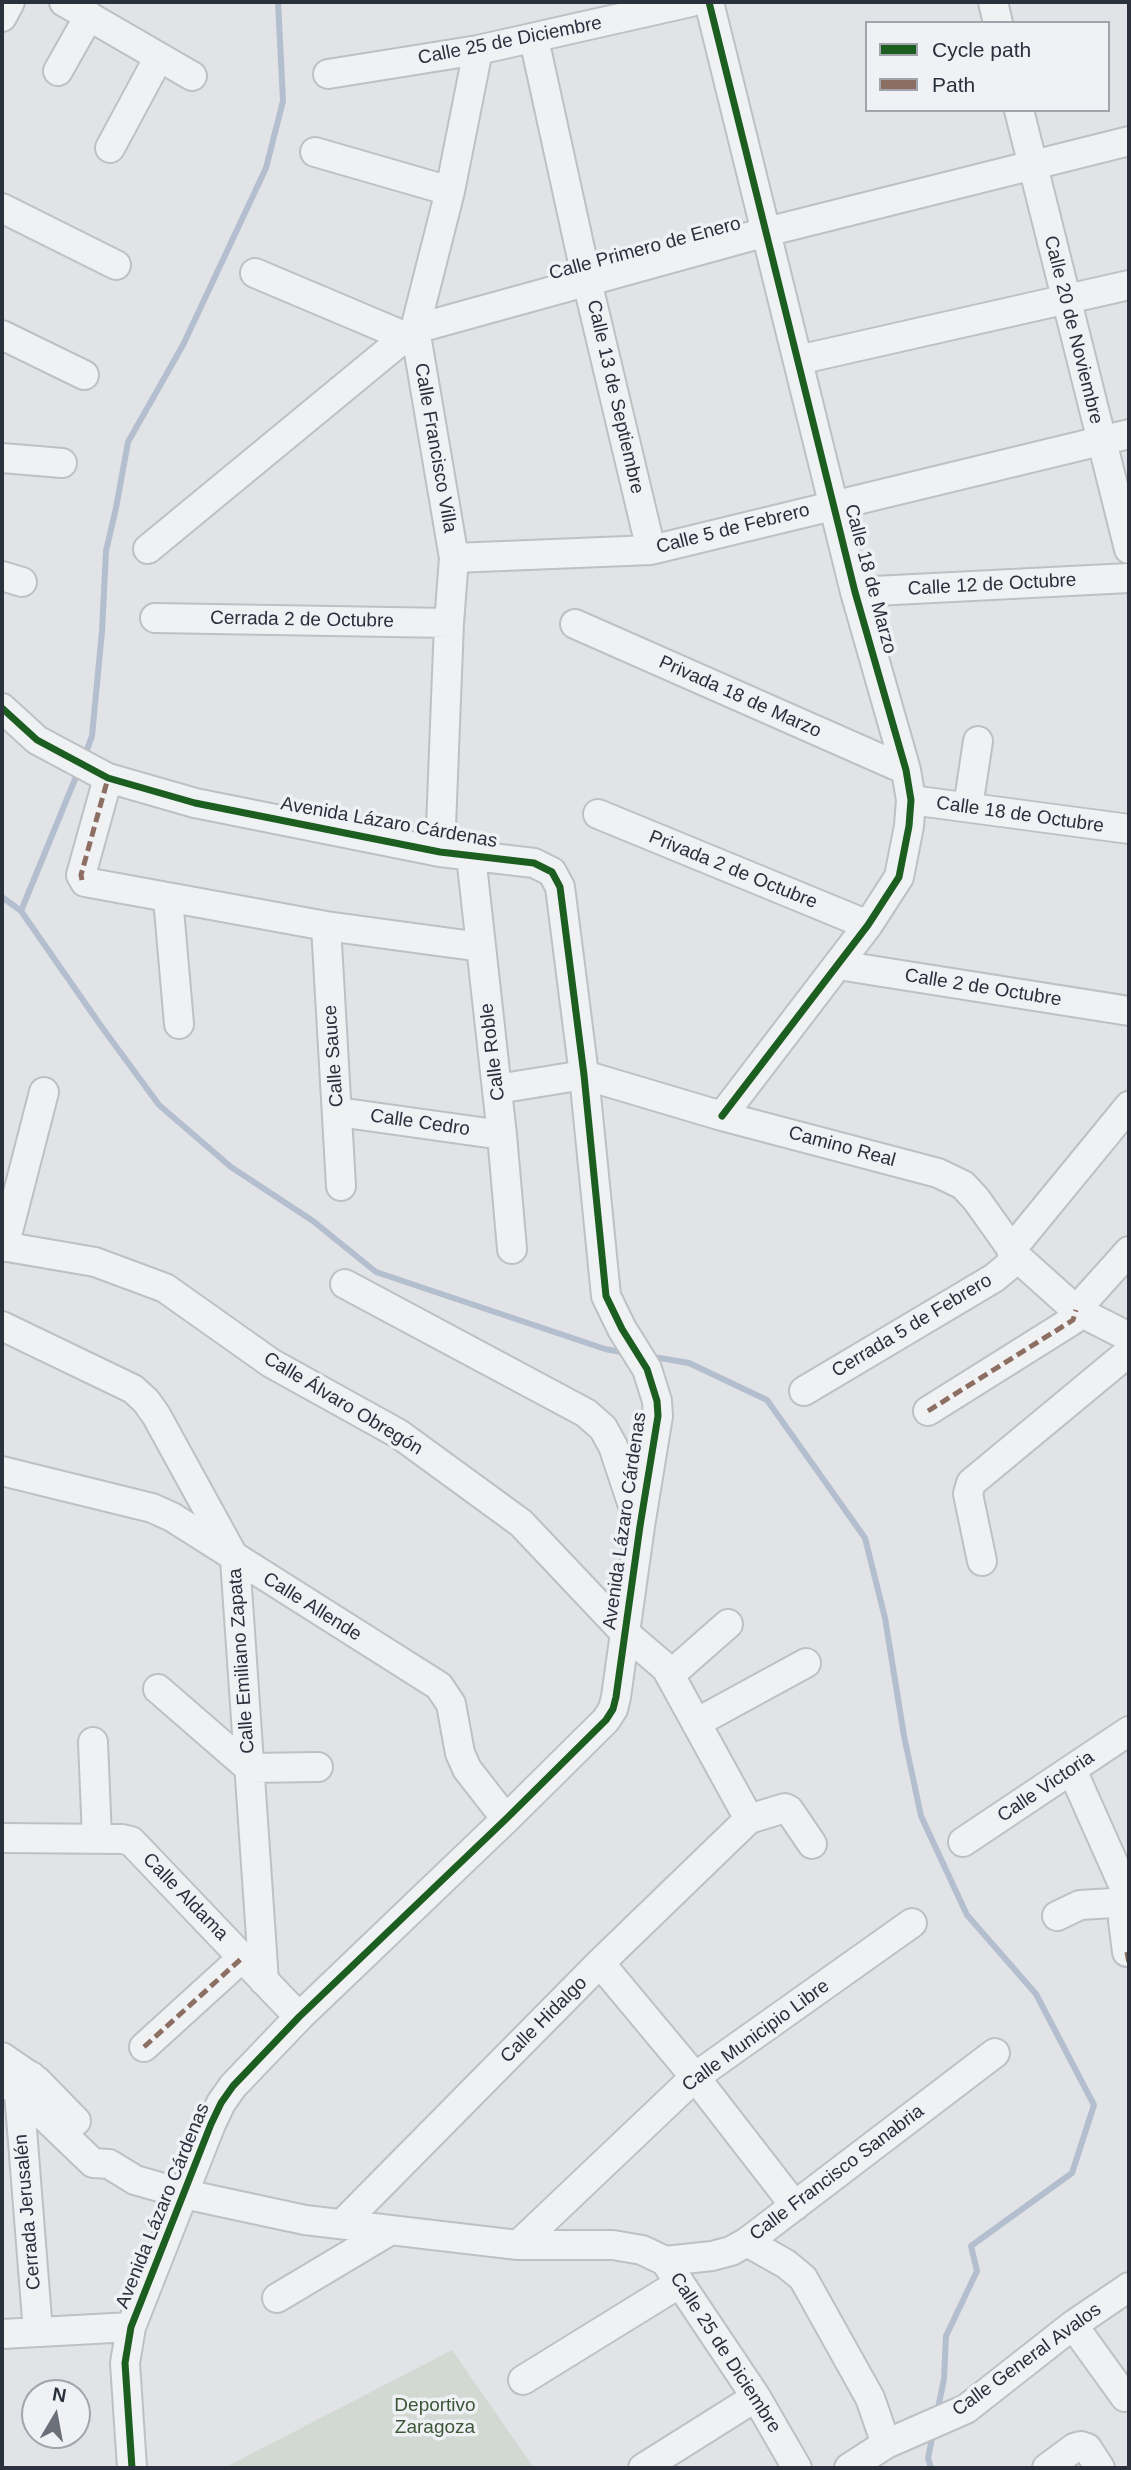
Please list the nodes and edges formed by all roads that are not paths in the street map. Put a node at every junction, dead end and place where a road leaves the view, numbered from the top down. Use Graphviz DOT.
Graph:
graph roads {
  1 [pos="10,2"];
  2 [pos="64,2"];
  3 [pos="691,2"];
  4 [pos="709,2"];
  5 [pos="993,2"];
  6 [pos="89,16"];
  7 [pos="2,17"];
  8 [pos="998,21"];
  9 [pos="534,38"];
  10 [pos="478,50"];
  11 [pos="159,57"];
  12 [pos="58,71"];
  13 [pos="328,74"];
  14 [pos="192,76"];
  15 [pos="1019,112"];
  16 [pos="1129,141"];
  17 [pos="110,148"];
  18 [pos="315,152"];
  19 [pos="1032,164"];
  20 [pos="450,191"];
  21 [pos="2,208"];
  22 [pos="766,232"];
  23 [pos="116,265"];
  24 [pos="255,273"];
  25 [pos="587,281"];
  26 [pos="1129,285"];
  27 [pos="1065,301"];
  28 [pos="410,333"];
  29 [pos="2,335"];
  30 [pos="798,360"];
  31 [pos="84,375"];
  32 [pos="1129,434"];
  33 [pos="1102,442"];
  34 [pos="2,458"];
  35 [pos="62,463"];
  36 [pos="833,504"];
  37 [pos="148,549"];
  38 [pos="1129,549"];
  39 [pos="651,550"];
  40 [pos="454,558"];
  41 [pos="1129,578"];
  42 [pos="855,592"];
  43 [pos="155,618"];
  44 [pos="449,623"];
  45 [pos="575,625"];
  46 [pos="2,708"];
  47 [pos="978,741"];
  48 [pos="906,770"];
  49 [pos="106,777"];
  50 [pos="911,800"];
  51 [pos="968,807"];
  52 [pos="598,814"];
  53 [pos="1129,830"];
  54 [pos="440,852"];
  55 [pos="471,856"];
  56 [pos="168,898"];
  57 [pos="868,925"];
  58 [pos="326,926"];
  59 [pos="481,947"];
  60 [pos="838,965"];
  61 [pos="1129,1011"];
  62 [pos="179,1024"];
  63 [pos="584,1075"];
  64 [pos="497,1089"];
  65 [pos="44,1092"];
  66 [pos="1129,1106"];
  67 [pos="338,1112"];
  68 [pos="722,1116"];
  69 [pos="502,1135"];
  70 [pos="341,1186"];
  71 [pos="3,1247"];
  72 [pos="512,1249"];
  73 [pos="1129,1251"];
  74 [pos="1014,1254"];
  75 [pos="345,1284"];
  76 [pos="1076,1310"];
  77 [pos="2,1326"];
  78 [pos="1129,1338"];
  79 [pos="1129,1352"];
  80 [pos="804,1391"];
  81 [pos="928,1412"];
  82 [pos="2,1471"];
  83 [pos="640,1526"];
  84 [pos="235,1559"];
  85 [pos="982,1561"];
  86 [pos="728,1624"];
  87 [pos="625,1633"];
  88 [pos="806,1663"];
  89 [pos="670,1675"];
  90 [pos="158,1689"];
  91 [pos="696,1723"];
  92 [pos="1129,1731"];
  93 [pos="93,1742"];
  94 [pos="318,1767"];
  95 [pos="249,1768"];
  96 [pos="1072,1770"];
  97 [pos="506,1819"];
  98 [pos="749,1819"];
  99 [pos="2,1838"];
  100 [pos="97,1838"];
  101 [pos="964,1842"];
  102 [pos="812,1844"];
  103 [pos="1129,1902"];
  104 [pos="1057,1916"];
  105 [pos="912,1923"];
  106 [pos="1127,1952"];
  107 [pos="243,1957"];
  108 [pos="600,1964"];
  109 [pos="264,1980"];
  110 [pos="299,2017"];
  111 [pos="144,2047"];
  112 [pos="995,2053"];
  113 [pos="2,2057"];
  114 [pos="695,2077"];
  115 [pos="17,2083"];
  116 [pos="184,2194"];
  117 [pos="795,2206"];
  118 [pos="342,2224"];
  119 [pos="391,2231"];
  120 [pos="747,2242"];
  121 [pos="518,2245"];
  122 [pos="672,2272"];
  123 [pos="1129,2287"];
  124 [pos="276,2298"];
  125 [pos="1073,2325"];
  126 [pos="131,2327"];
  127 [pos="38,2332"];
  128 [pos="2,2334"];
  129 [pos="523,2380"];
  130 [pos="756,2397"];
  131 [pos="1125,2397"];
  132 [pos="886,2444"];
  133 [pos="132,2468"];
  134 [pos="643,2468"];
  135 [pos="797,2468"];
  136 [pos="849,2468"];
  137 [pos="1047,2468"];
  138 [pos="1100,2468"];
  1 -- 7 [label="street"];
  2 -- 6 [label="street"];
  3 -- 9 [label="street, Calle 25 de Diciembre"];
  4 -- 22 [label="street, Calle 18 de Marzo"];
  5 -- 8 [label="street"];
  6 -- 11 [label="street"];
  6 -- 12 [label="street"];
  9 -- 10 [label="street, Calle 25 de Diciembre"];
  9 -- 25 [label="street, Calle 13 de Septiembre"];
  10 -- 13 [label="street, Calle 25 de Diciembre"];
  10 -- 20 [label="street, Calle Francisco Villa"];
  11 -- 14 [label="street"];
  11 -- 17 [label="street"];
  15 -- 19 [label="street, Calle 20 de Noviembre"];
  16 -- 19 [label="street, Calle Primero de Enero"];
  18 -- 20 [label="street"];
  19 -- 22 [label="street, Calle Primero de Enero"];
  19 -- 27 [label="street, Calle 20 de Noviembre"];
  20 -- 28 [label="street, Calle Francisco Villa"];
  21 -- 23 [label="street"];
  22 -- 25 [label="street, Calle Primero de Enero"];
  22 -- 30 [label="street, Calle 18 de Marzo"];
  24 -- 28 [label="street"];
  25 -- 28 [label="street, Calle Primero de Enero"];
  25 -- 39 [label="street, Calle 13 de Septiembre"];
  26 -- 27 [label="street"];
  27 -- 30 [label="street"];
  27 -- 33 [label="street, Calle 20 de Noviembre"];
  28 -- 37 [label="street, Calle Primero de Enero"];
  28 -- 40 [label="street, Calle Francisco Villa"];
  29 -- 31 [label="street"];
  30 -- 36 [label="street, Calle 18 de Marzo"];
  32 -- 33 [label="street, Calle 5 de Febrero"];
  33 -- 36 [label="street, Calle 5 de Febrero"];
  33 -- 38 [label="street, Calle 20 de Noviembre"];
  34 -- 35 [label="street"];
  36 -- 39 [label="street, Calle 5 de Febrero"];
  36 -- 42 [label="street, Calle 18 de Marzo"];
  39 -- 40 [label="street, Calle 5 de Febrero"];
  40 -- 44 [label="street, Calle Francisco Villa"];
  41 -- 42 [label="street, Calle 12 de Octubre"];
  42 -- 48 [label="street, Calle 18 de Marzo"];
  43 -- 44 [label="street, Cerrada 2 de Octubre"];
  44 -- 54 [label="street, Calle Francisco Villa"];
  45 -- 48 [label="street, Privada 18 de Marzo"];
  46 -- 49 [label="street, Avenida Lázaro Cárdenas"];
  47 -- 51 [label="street"];
  48 -- 50 [label="street, Calle 18 de Marzo"];
  49 -- 54 [label="street, Avenida Lázaro Cárdenas"];
  49 -- 56 [label="street"];
  50 -- 51 [label="street, Calle 18 de Octubre"];
  50 -- 57 [label="street, Calle 18 de Marzo"];
  51 -- 53 [label="street, Calle 18 de Octubre"];
  52 -- 57 [label="street, Privada 2 de Octubre"];
  54 -- 55 [label="street, Avenida Lázaro Cárdenas"];
  55 -- 59 [label="street, Calle Roble"];
  55 -- 63 [label="street, Avenida Lázaro Cárdenas"];
  56 -- 58 [label="street"];
  56 -- 62 [label="street"];
  57 -- 60 [label="street, Calle 18 de Marzo"];
  58 -- 59 [label="street"];
  58 -- 67 [label="street, Calle Sauce"];
  59 -- 64 [label="street, Calle Roble"];
  60 -- 61 [label="street, Calle 2 de Octubre"];
  60 -- 68 [label="street, Calle 18 de Marzo"];
  63 -- 64 [label="street, Camino Real"];
  63 -- 68 [label="street, Camino Real"];
  63 -- 83 [label="street, Avenida Lázaro Cárdenas"];
  64 -- 69 [label="street, Calle Roble"];
  65 -- 71 [label="street"];
  66 -- 74 [label="street, Cerrada 5 de Febrero"];
  67 -- 69 [label="street, Calle Cedro"];
  67 -- 70 [label="street, Calle Sauce"];
  68 -- 74 [label="street, Camino Real"];
  69 -- 72 [label="street, Calle Roble"];
  71 -- 87 [label="street, Calle Álvaro Obregón"];
  73 -- 76 [label="street"];
  74 -- 76 [label="street, Camino Real"];
  74 -- 80 [label="street, Cerrada 5 de Febrero"];
  75 -- 83 [label="street"];
  76 -- 78 [label="street, Camino Real"];
  76 -- 81 [label="street"];
  77 -- 84 [label="street, Calle Emiliano Zapata"];
  79 -- 85 [label="street"];
  82 -- 84 [label="street, Calle Allende"];
  83 -- 87 [label="street, Avenida Lázaro Cárdenas"];
  84 -- 95 [label="street, Calle Emiliano Zapata"];
  84 -- 97 [label="street, Calle Allende"];
  86 -- 89 [label="street"];
  87 -- 89 [label="street, Calle Álvaro Obregón"];
  87 -- 97 [label="street, Avenida Lázaro Cárdenas"];
  88 -- 91 [label="street"];
  89 -- 91 [label="street, Calle Álvaro Obregón"];
  90 -- 95 [label="street"];
  91 -- 98 [label="street, Calle Álvaro Obregón"];
  92 -- 96 [label="street, Calle Victoria"];
  93 -- 100 [label="street"];
  94 -- 95 [label="street"];
  95 -- 109 [label="street, Calle Emiliano Zapata"];
  96 -- 101 [label="street, Calle Victoria"];
  96 -- 103 [label="street"];
  97 -- 110 [label="street, Avenida Lázaro Cárdenas"];
  98 -- 102 [label="street"];
  98 -- 108 [label="street, Calle Hidalgo"];
  99 -- 100 [label="street, Calle Aldama"];
  100 -- 107 [label="street, Calle Aldama"];
  103 -- 104 [label="street"];
  103 -- 106 [label="street"];
  105 -- 114 [label="street, Calle Municipio Libre"];
  107 -- 109 [label="street, Calle Aldama"];
  107 -- 111 [label="street"];
  108 -- 114 [label="street"];
  108 -- 118 [label="street, Calle Hidalgo"];
  109 -- 110 [label="street, Calle Aldama"];
  110 -- 116 [label="street, Avenida Lázaro Cárdenas"];
  112 -- 117 [label="street, Calle Francisco Sanabria"];
  113 -- 115 [label="street, Calle 25 de Diciembre"];
  114 -- 117 [label="street"];
  114 -- 121 [label="street, Calle Municipio Libre"];
  115 -- 116 [label="street, Calle 25 de Diciembre"];
  115 -- 127 [label="street, Cerrada Jerusalén"];
  116 -- 118 [label="street, Calle 25 de Diciembre"];
  116 -- 126 [label="street, Avenida Lázaro Cárdenas"];
  117 -- 120 [label="street, Calle Francisco Sanabria"];
  118 -- 119 [label="street, Calle 25 de Diciembre"];
  119 -- 121 [label="street, Calle 25 de Diciembre"];
  119 -- 124 [label="street"];
  120 -- 122 [label="street, Calle Francisco Sanabria"];
  120 -- 132 [label="street"];
  121 -- 122 [label="street, Calle 25 de Diciembre"];
  122 -- 129 [label="street"];
  122 -- 130 [label="street, Calle 25 de Diciembre"];
  123 -- 125 [label="street, Calle General Avalos"];
  125 -- 131 [label="street"];
  125 -- 132 [label="street, Calle General Avalos"];
  126 -- 127 [label="street"];
  126 -- 133 [label="street, Avenida Lázaro Cárdenas"];
  127 -- 128 [label="street"];
  130 -- 134 [label="street"];
  130 -- 135 [label="street, Calle 25 de Diciembre"];
  132 -- 136 [label="street, Calle General Avalos"];
  137 -- 138 [label="street"];
}
